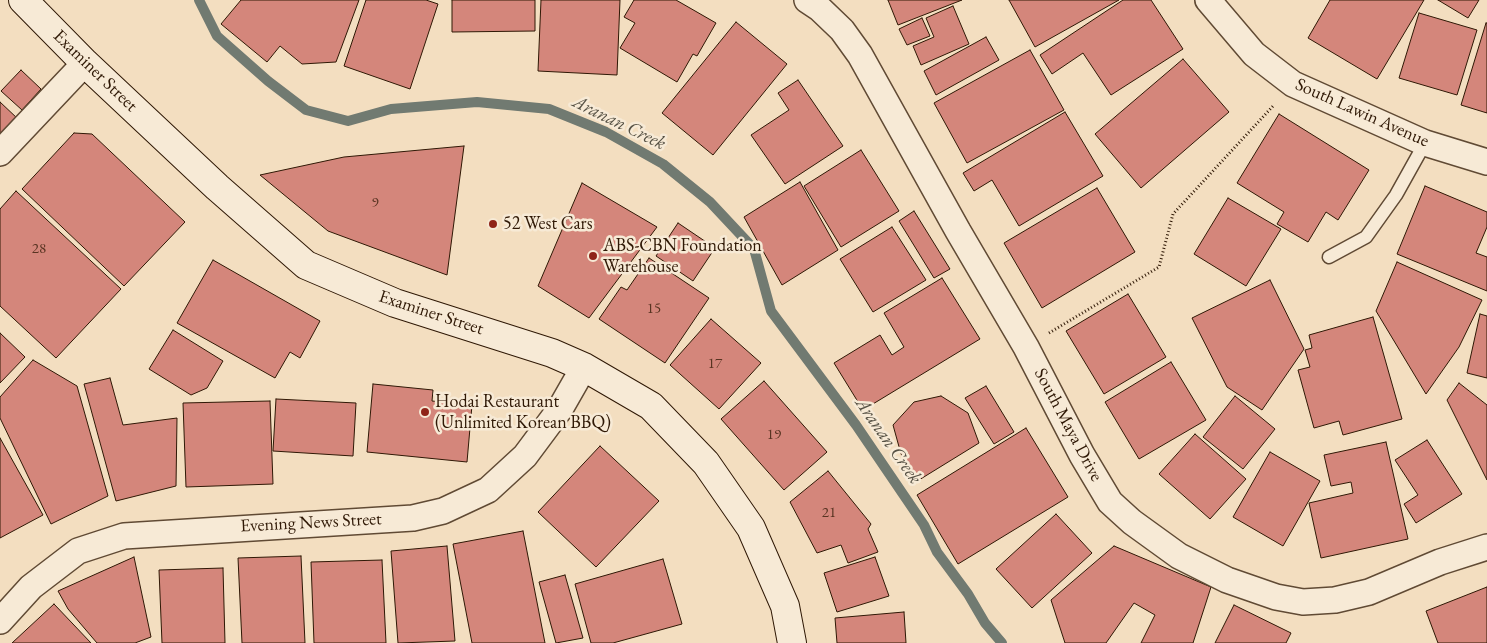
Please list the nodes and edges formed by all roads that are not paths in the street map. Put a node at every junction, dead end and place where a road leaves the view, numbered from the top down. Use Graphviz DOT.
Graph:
graph roads {
  1 [pos="23,0"];
  2 [pos="807,0"];
  3 [pos="1208,0"];
  4 [pos="85,63"];
  5 [pos="1426,143"];
  6 [pos="0,153"];
  7 [pos="1487,162"];
  8 [pos="1330,257"];
  9 [pos="584,367"];
  10 [pos="1487,546"];
  11 [pos="0,621"];
  12 [pos="792,643"];
  1 -- 4 [label="street, Examiner Street"];
  2 -- 10 [label="street, South Maya Drive"];
  3 -- 5 [label="street, South Lawin Avenue"];
  4 -- 6 [label="street"];
  4 -- 9 [label="street, Examiner Street"];
  5 -- 7 [label="street, South Lawin Avenue"];
  5 -- 8 [label="lane"];
  9 -- 11 [label="street, Evening News Street"];
  9 -- 12 [label="street, Examiner Street"];
}
